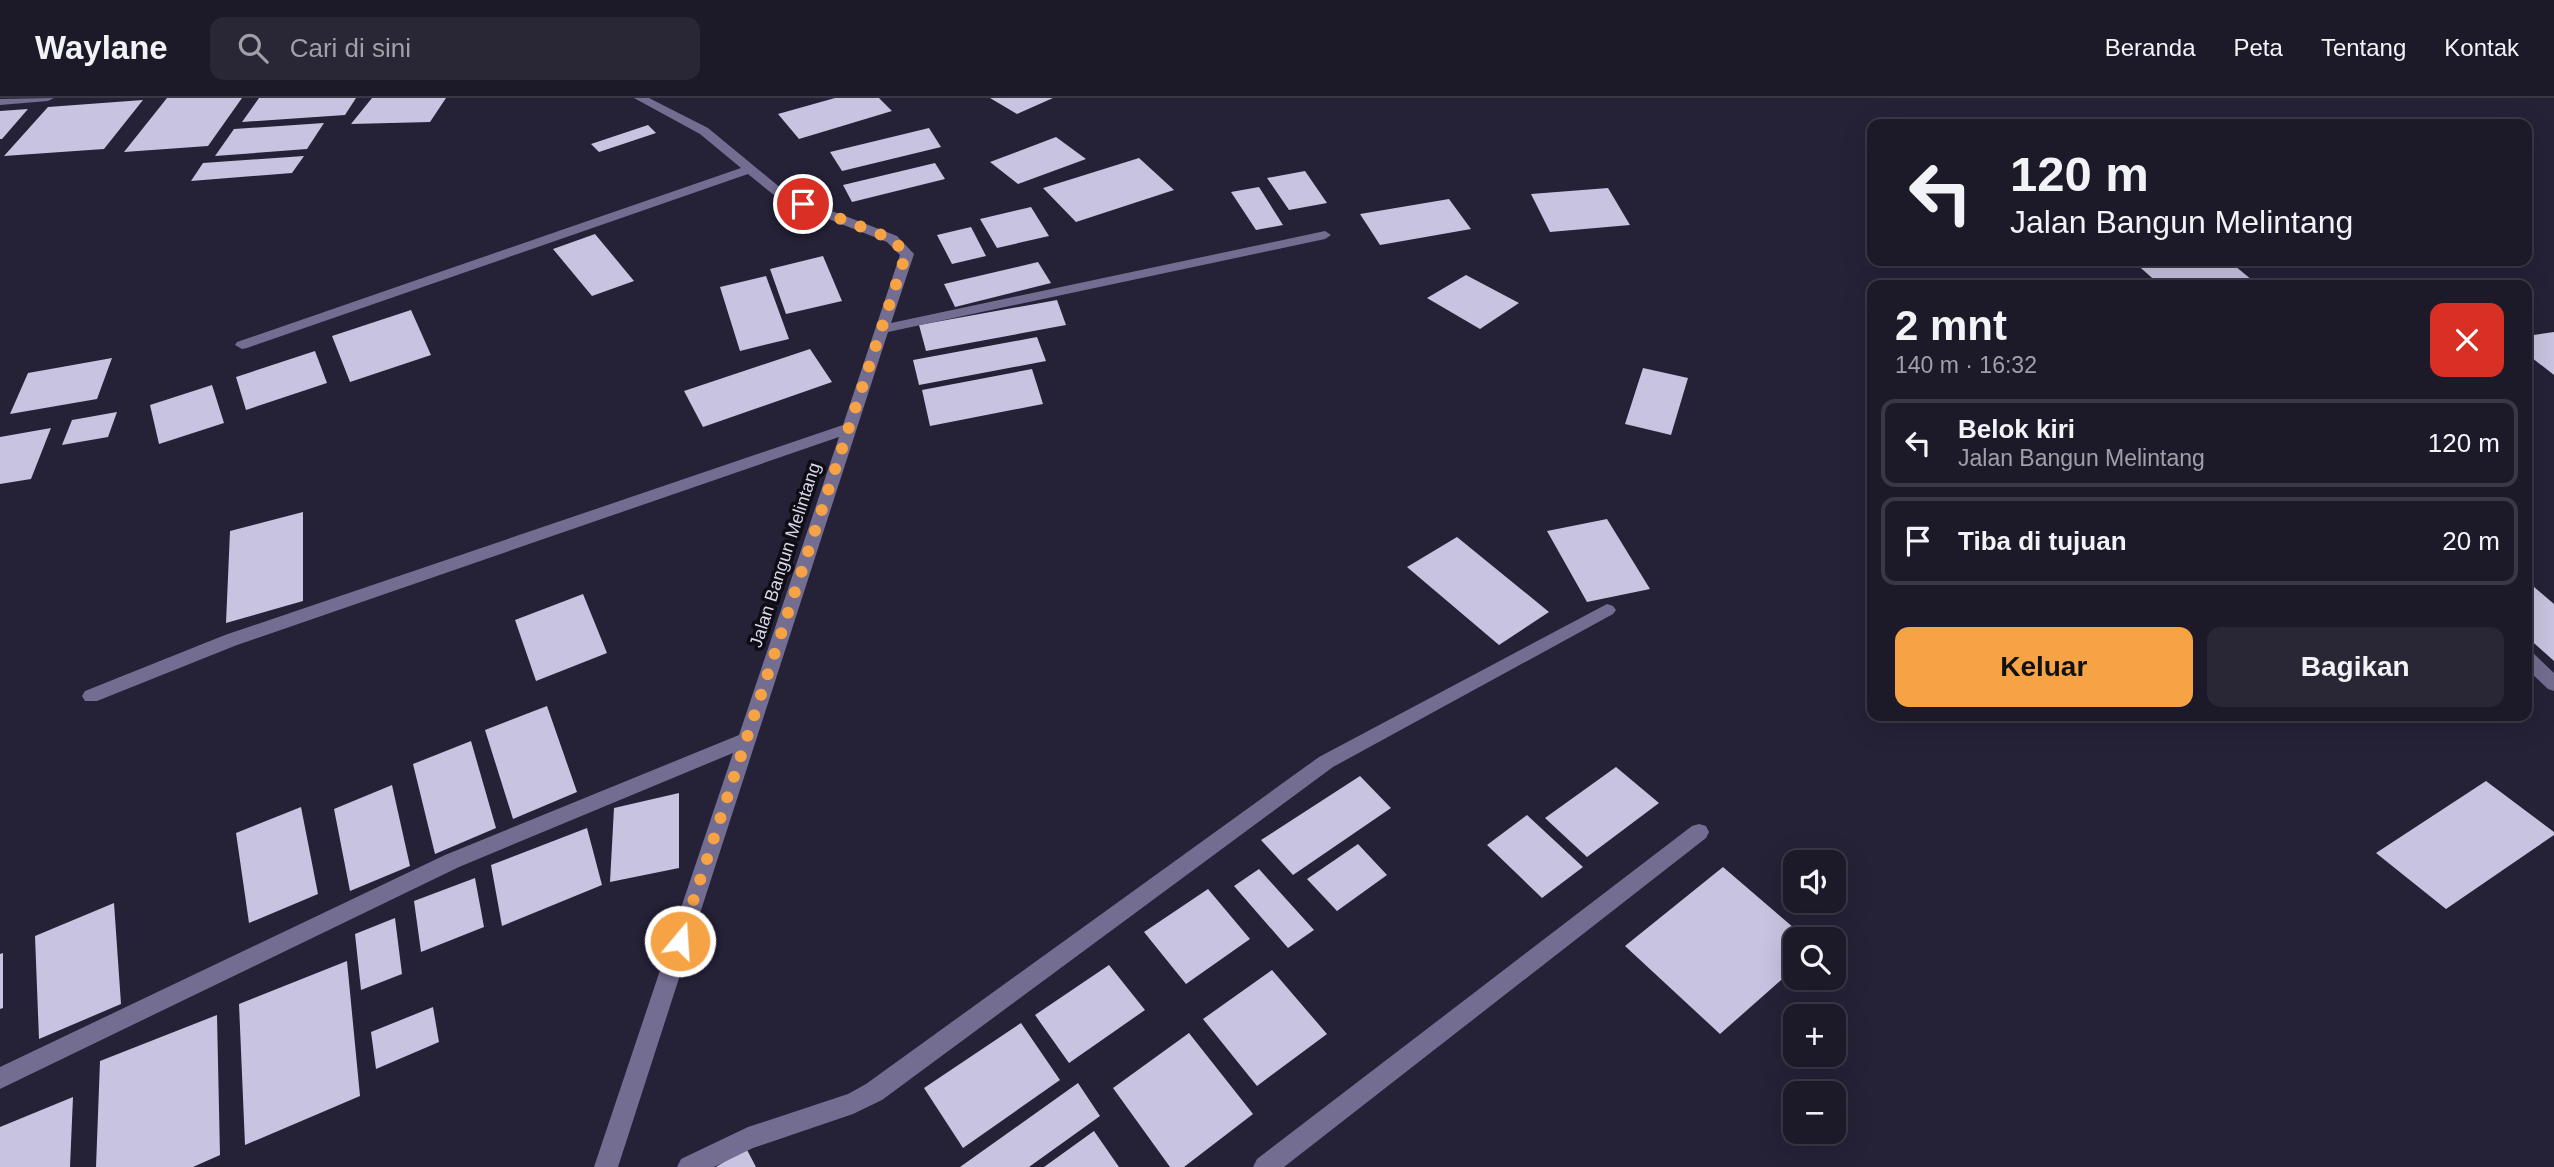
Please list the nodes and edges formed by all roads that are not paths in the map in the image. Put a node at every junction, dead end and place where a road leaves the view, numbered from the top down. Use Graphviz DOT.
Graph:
graph roads {
  1 [pos="48,98"];
  2 [pos="640,98"];
  3 [pos="0,103"];
  4 [pos="750,169"];
  5 [pos="1325,235"];
  6 [pos="883,329"];
  7 [pos="242,345"];
  8 [pos="850,428"];
  9 [pos="1607,610"];
  10 [pos="2532,663"];
  11 [pos="2554,684"];
  12 [pos="90,696"];
  13 [pos="746,740"];
  14 [pos="1699,832"];
  15 [pos="0,1078"];
  16 [pos="606,1167"];
  17 [pos="689,1167"];
  18 [pos="1265,1167"];
  1 -- 3 [label="street"];
  2 -- 4 [label="street, Jalan Bangun Melintang"];
  4 -- 6 [label="street, Jalan Bangun Melintang"];
  4 -- 7 [label="street"];
  5 -- 6 [label="street"];
  6 -- 8 [label="street, Jalan Bangun Melintang"];
  8 -- 12 [label="street"];
  8 -- 13 [label="street, Jalan Bangun Melintang"];
  9 -- 17 [label="street"];
  10 -- 11 [label="street"];
  13 -- 15 [label="street"];
  13 -- 16 [label="street, Jalan Bangun Melintang"];
  14 -- 18 [label="street"];
}
